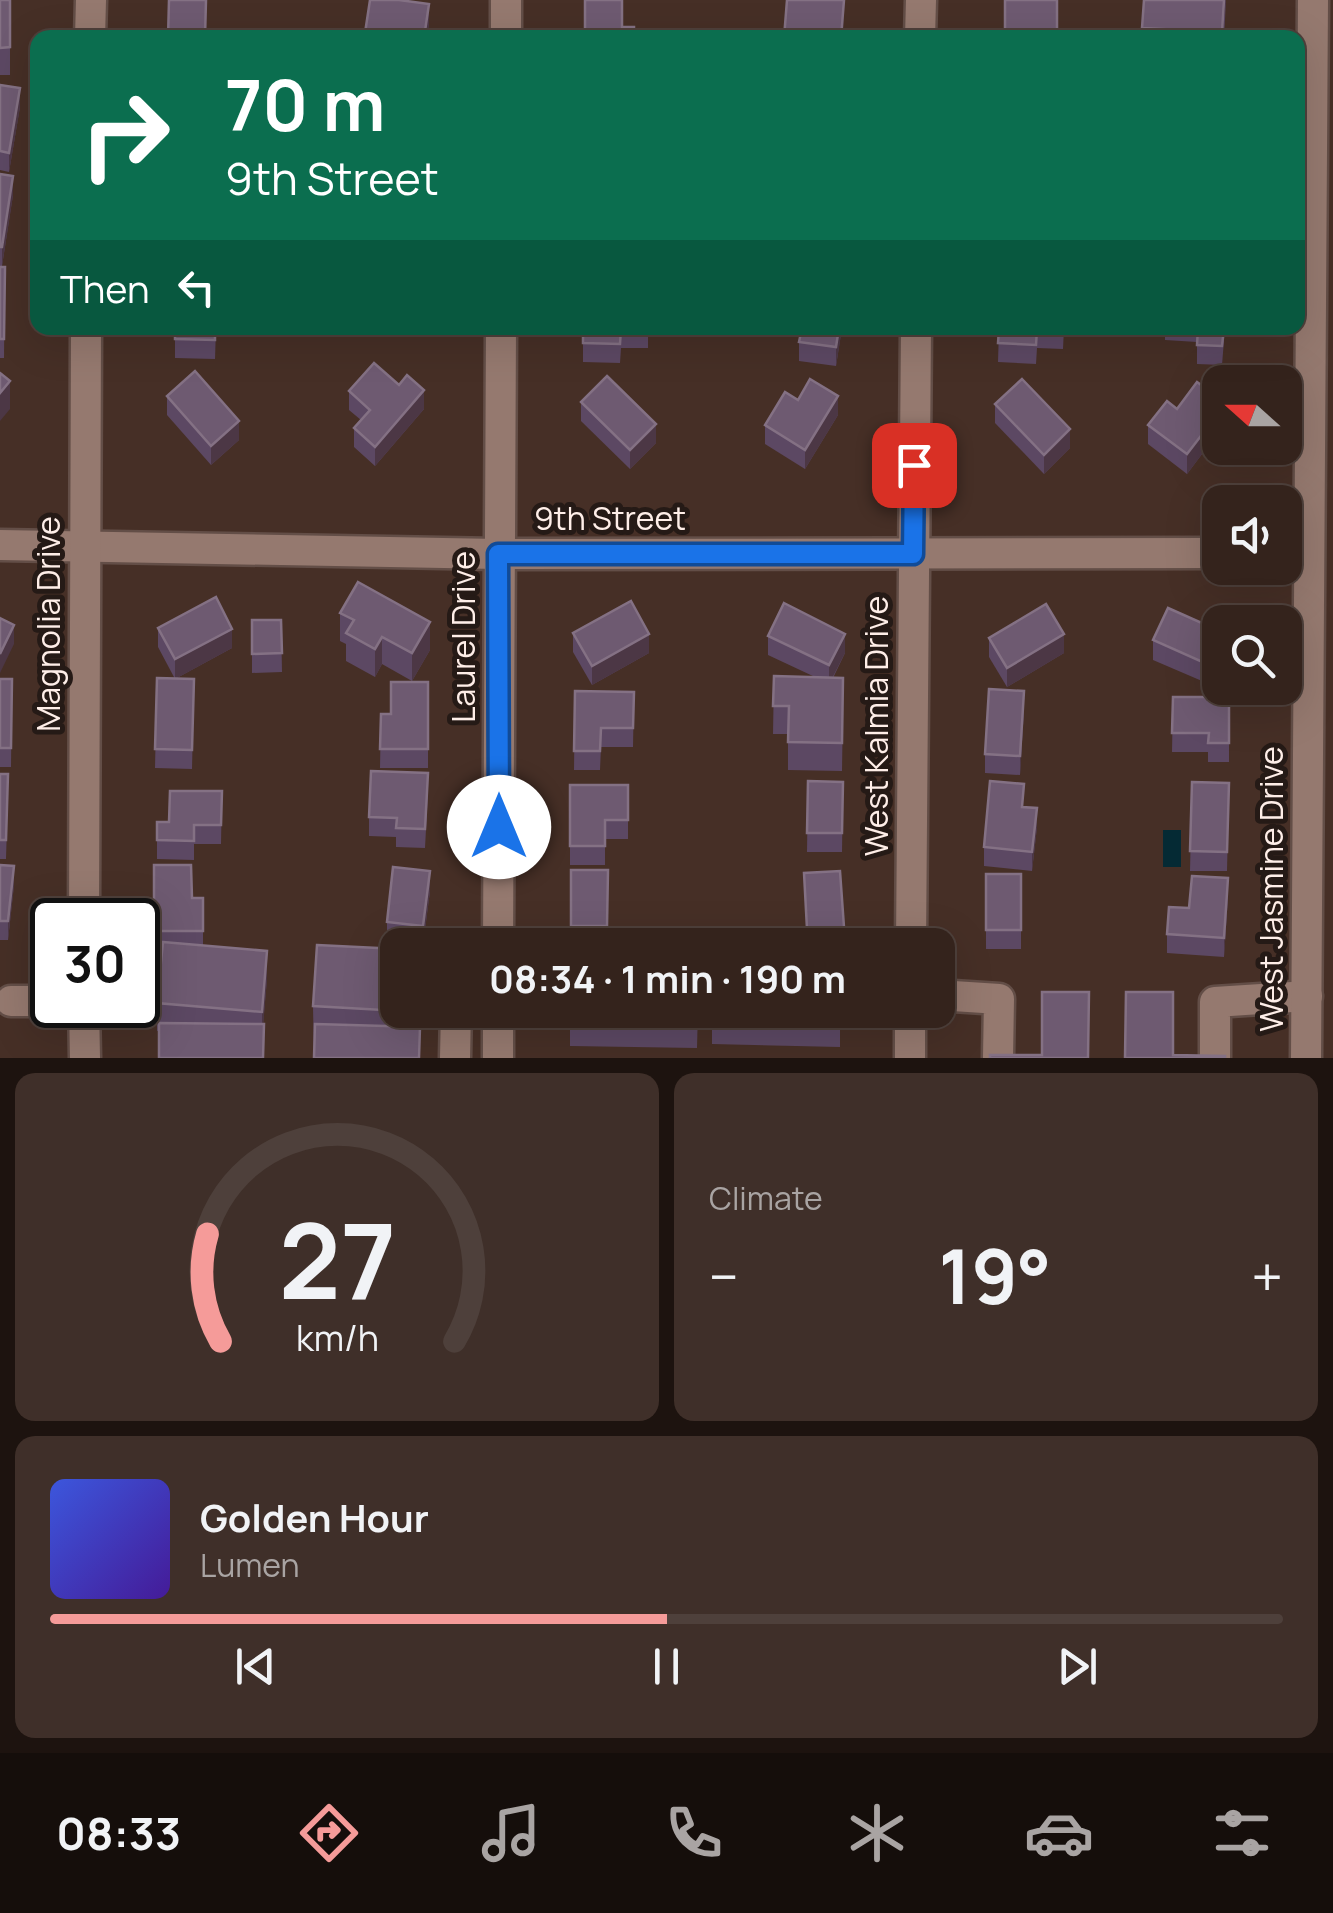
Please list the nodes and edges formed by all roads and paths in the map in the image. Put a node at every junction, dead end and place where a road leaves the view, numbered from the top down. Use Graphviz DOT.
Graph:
graph roads {
  1 [pos="91,0"];
  2 [pos="506,0"];
  3 [pos="921,0"];
  4 [pos="1313,0"];
  5 [pos="90,30"];
  6 [pos="506,30"];
  7 [pos="920,30"];
  8 [pos="86,335"];
  9 [pos="501,335"];
  10 [pos="916,335"];
  11 [pos="82,543"];
  12 [pos="0,545"];
  13 [pos="1202,553"];
  14 [pos="1309,553"];
  15 [pos="498,554"];
  16 [pos="913,554"];
  17 [pos="84,898"];
  18 [pos="498,928"];
  19 [pos="911,928"];
  20 [pos="955,996"];
  21 [pos="1306,996"];
  22 [pos="11,1001"];
  23 [pos="30,1001"];
  24 [pos="84,1028"];
  25 [pos="456,1028"];
  26 [pos="498,1028"];
  27 [pos="910,1028"];
  28 [pos="84,1058"];
  29 [pos="455,1058"];
  30 [pos="498,1058"];
  31 [pos="910,1058"];
  32 [pos="998,1058"];
  33 [pos="1215,1058"];
  34 [pos="1306,1058"];
  1 -- 5 [label="street"];
  2 -- 6 [label="street"];
  3 -- 7 [label="street"];
  4 -- 14 [label="street, West Jasmine Drive"];
  8 -- 11 [label="street, Magnolia Drive"];
  9 -- 15 [label="street, Laurel Drive"];
  10 -- 16 [label="street, West Kalmia Drive"];
  11 -- 12 [label="street, 9th Street"];
  11 -- 15 [label="street, 9th Street"];
  11 -- 17 [label="street, Magnolia Drive"];
  13 -- 16 [label="street, 9th Street"];
  14 -- 21 [label="street, West Jasmine Drive"];
  15 -- 16 [label="street, 9th Street"];
  15 -- 18 [label="street, Laurel Drive"];
  16 -- 19 [label="street, West Kalmia Drive"];
  20 -- 32 [label="street"];
  21 -- 33 [label="street"];
  21 -- 34 [label="street, West Jasmine Drive"];
  22 -- 23 [label="street"];
  24 -- 28 [label="street"];
  25 -- 29 [label="street"];
  26 -- 30 [label="street"];
  27 -- 31 [label="street"];
}
